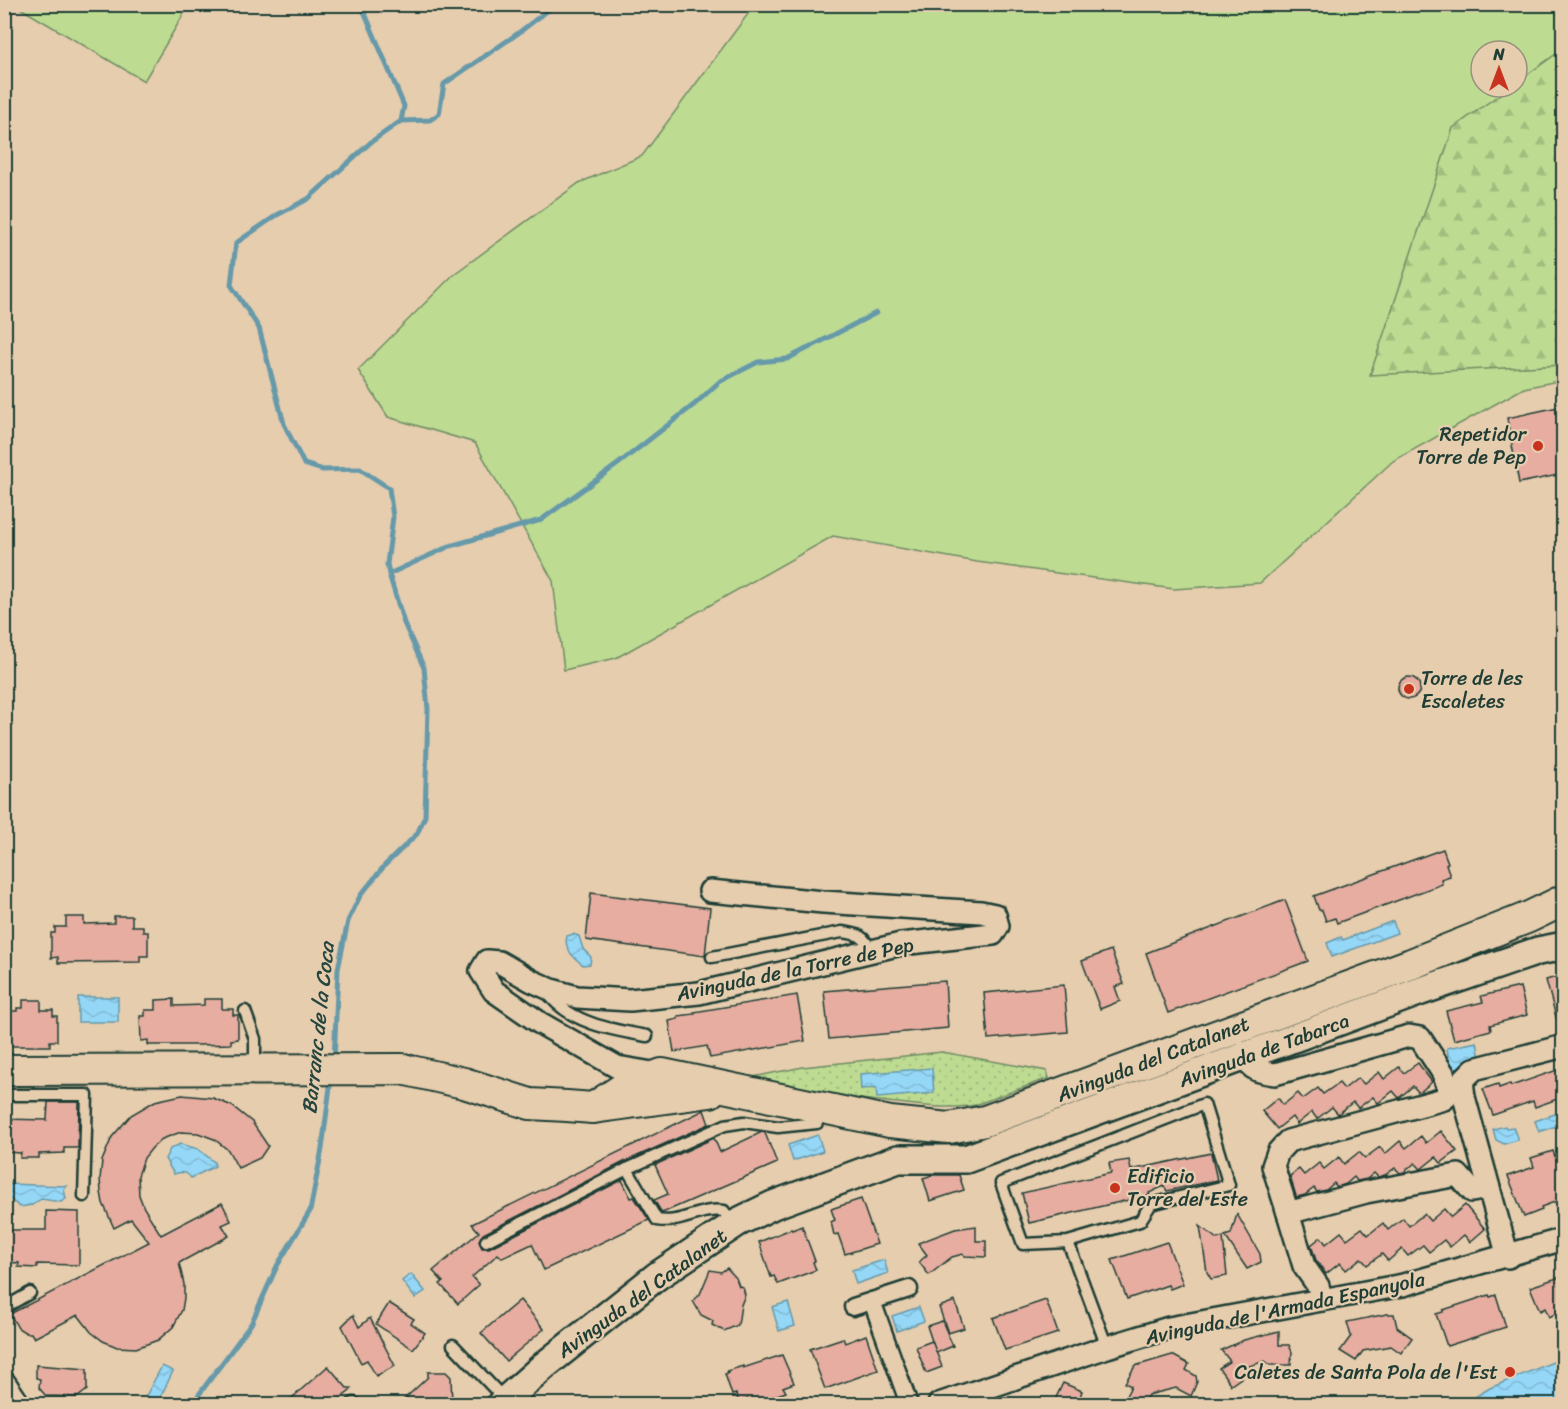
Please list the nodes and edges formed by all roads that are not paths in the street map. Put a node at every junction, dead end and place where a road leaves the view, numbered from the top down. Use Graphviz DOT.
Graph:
graph roads {
  1 [pos="710,891"];
  2 [pos="1563,900"];
  3 [pos="1563,946"];
  4 [pos="871,951"];
  5 [pos="712,957"];
  6 [pos="552,990"];
  7 [pos="245,1011"];
  8 [pos="647,1036"];
  9 [pos="1563,1046"];
  10 [pos="1245,1057"];
  11 [pos="4,1070"];
  12 [pos="265,1071"];
  13 [pos="662,1074"];
  14 [pos="728,1089"];
  15 [pos="4,1095"];
  16 [pos="821,1107"];
  17 [pos="593,1108"];
  18 [pos="966,1159"];
  19 [pos="627,1169"];
  20 [pos="1489,1188"];
  21 [pos="84,1196"];
  22 [pos="1288,1213"];
  23 [pos="735,1224"];
  24 [pos="1563,1239"];
  25 [pos="486,1241"];
  26 [pos="1068,1242"];
  27 [pos="1508,1257"];
  28 [pos="909,1289"];
  29 [pos="30,1293"];
  30 [pos="872,1300"];
  31 [pos="1322,1300"];
  32 [pos="853,1307"];
  33 [pos="4,1308"];
  34 [pos="453,1346"];
  35 [pos="1107,1347"];
  36 [pos="4,1382"];
  37 [pos="503,1402"];
  38 [pos="19,1404"];
  39 [pos="909,1404"];
  40 [pos="939,1404"];
  1 -- 4 [label="street, Avinguda de la Torre de Pep"];
  2 -- 16 [label="main road, Avinguda del Catalanet"];
  3 -- 10 [label="street, Avinguda de Tabarca"];
  4 -- 5 [label="lane"];
  4 -- 6 [label="street, Avinguda de la Torre de Pep"];
  6 -- 8 [label="lane"];
  6 -- 13 [label="street, Avinguda de la Torre de Pep"];
  7 -- 12 [label="lane"];
  9 -- 20 [label="street"];
  10 -- 18 [label="street, Avinguda de Tabarca"];
  10 -- 22 [label="street"];
  11 -- 12 [label="main road, Avinguda del Catalanet"];
  12 -- 17 [label="main road, Avinguda del Catalanet"];
  13 -- 14 [label="main road, Avinguda del Catalanet"];
  13 -- 17 [label="main road"];
  14 -- 16 [label="main road, Avinguda del Catalanet"];
  14 -- 17 [label="main road, Avinguda del Catalanet"];
  15 -- 21 [label="lane"];
  16 -- 19 [label="lane"];
  18 -- 23 [label="street, Avinguda del Catalanet"];
  19 -- 23 [label="lane"];
  19 -- 25 [label="lane"];
  20 -- 22 [label="street"];
  20 -- 27 [label="street"];
  22 -- 31 [label="street"];
  23 -- 37 [label="street, Avinguda del Catalanet"];
  24 -- 27 [label="street, Avinguda de l'Armada Espanyola"];
  26 -- 26 [label="lane"];
  26 -- 35 [label="lane"];
  27 -- 31 [label="street, Avinguda de l'Armada Espanyola"];
  28 -- 30 [label="street"];
  29 -- 33 [label="lane"];
  30 -- 32 [label="street"];
  30 -- 39 [label="street"];
  31 -- 35 [label="street, Avinguda de l'Armada Espanyola"];
  34 -- 37 [label="lane"];
  35 -- 40 [label="street, Avinguda de l'Armada Espanyola"];
  36 -- 38 [label="street"];
}
